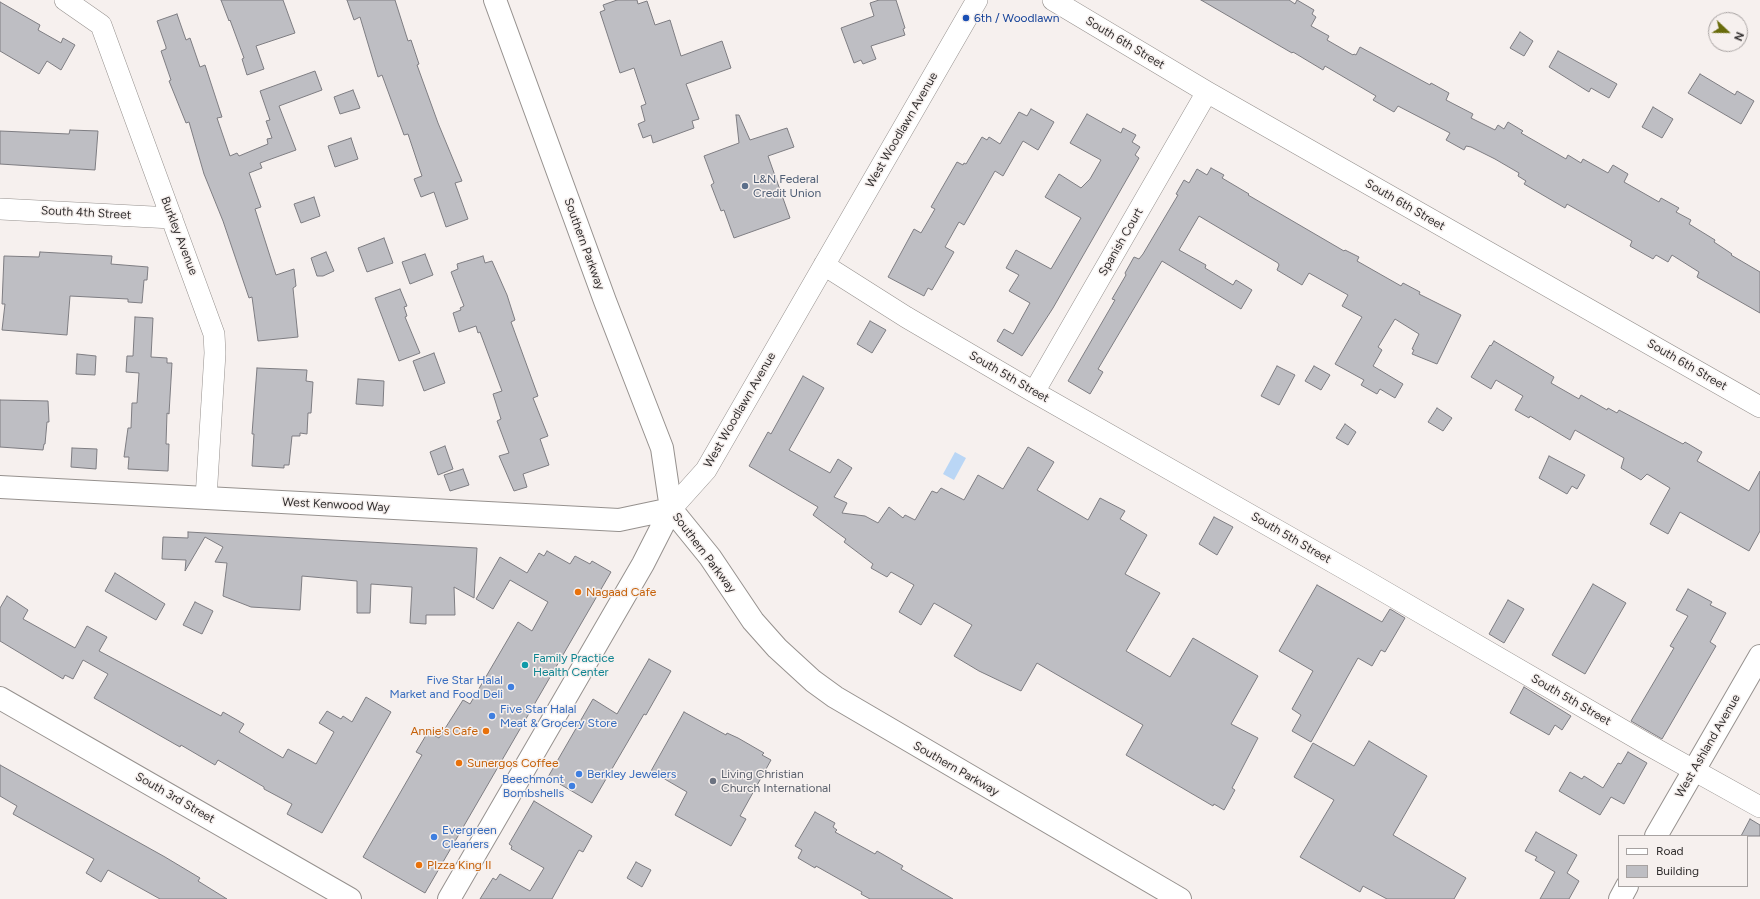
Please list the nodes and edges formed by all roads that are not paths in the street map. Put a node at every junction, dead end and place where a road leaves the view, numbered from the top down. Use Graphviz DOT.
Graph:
graph roads {
  1 [pos="495,0"];
  2 [pos="977,0"];
  3 [pos="1053,0"];
  4 [pos="73,2"];
  5 [pos="1207,92"];
  6 [pos="0,208"];
  7 [pos="172,218"];
  8 [pos="824,265"];
  9 [pos="1034,392"];
  10 [pos="1760,407"];
  11 [pos="0,487"];
  12 [pos="206,498"];
  13 [pos="671,509"];
  14 [pos="1760,656"];
  15 [pos="0,698"];
  16 [pos="1694,770"];
  17 [pos="1760,807"];
  18 [pos="1657,835"];
  19 [pos="1626,887"];
  20 [pos="350,899"];
  21 [pos="448,899"];
  22 [pos="1180,899"];
  23 [pos="1620,899"];
  1 -- 13 [label="main road, Southern Parkway"];
  2 -- 8 [label="street, West Woodlawn Avenue"];
  3 -- 5 [label="street, South 6th Street"];
  4 -- 7 [label="street, Burkley Avenue"];
  5 -- 9 [label="street, Spanish Court"];
  5 -- 10 [label="street, South 6th Street"];
  6 -- 7 [label="street, South 4th Street"];
  7 -- 12 [label="street, Burkley Avenue"];
  8 -- 9 [label="street, South 5th Street"];
  8 -- 13 [label="street, West Woodlawn Avenue"];
  9 -- 16 [label="street, South 5th Street"];
  11 -- 12 [label="main road, West Kenwood Way"];
  12 -- 13 [label="main road, West Kenwood Way"];
  13 -- 21 [label="main road, West Woodlawn Avenue"];
  13 -- 22 [label="main road, Southern Parkway"];
  14 -- 16 [label="main road, West Ashland Avenue"];
  15 -- 20 [label="main road, South 3rd Street"];
  16 -- 17 [label="street, South 5th Street"];
  16 -- 18 [label="main road, West Ashland Avenue"];
  19 -- 23 [label="main road"];
}
